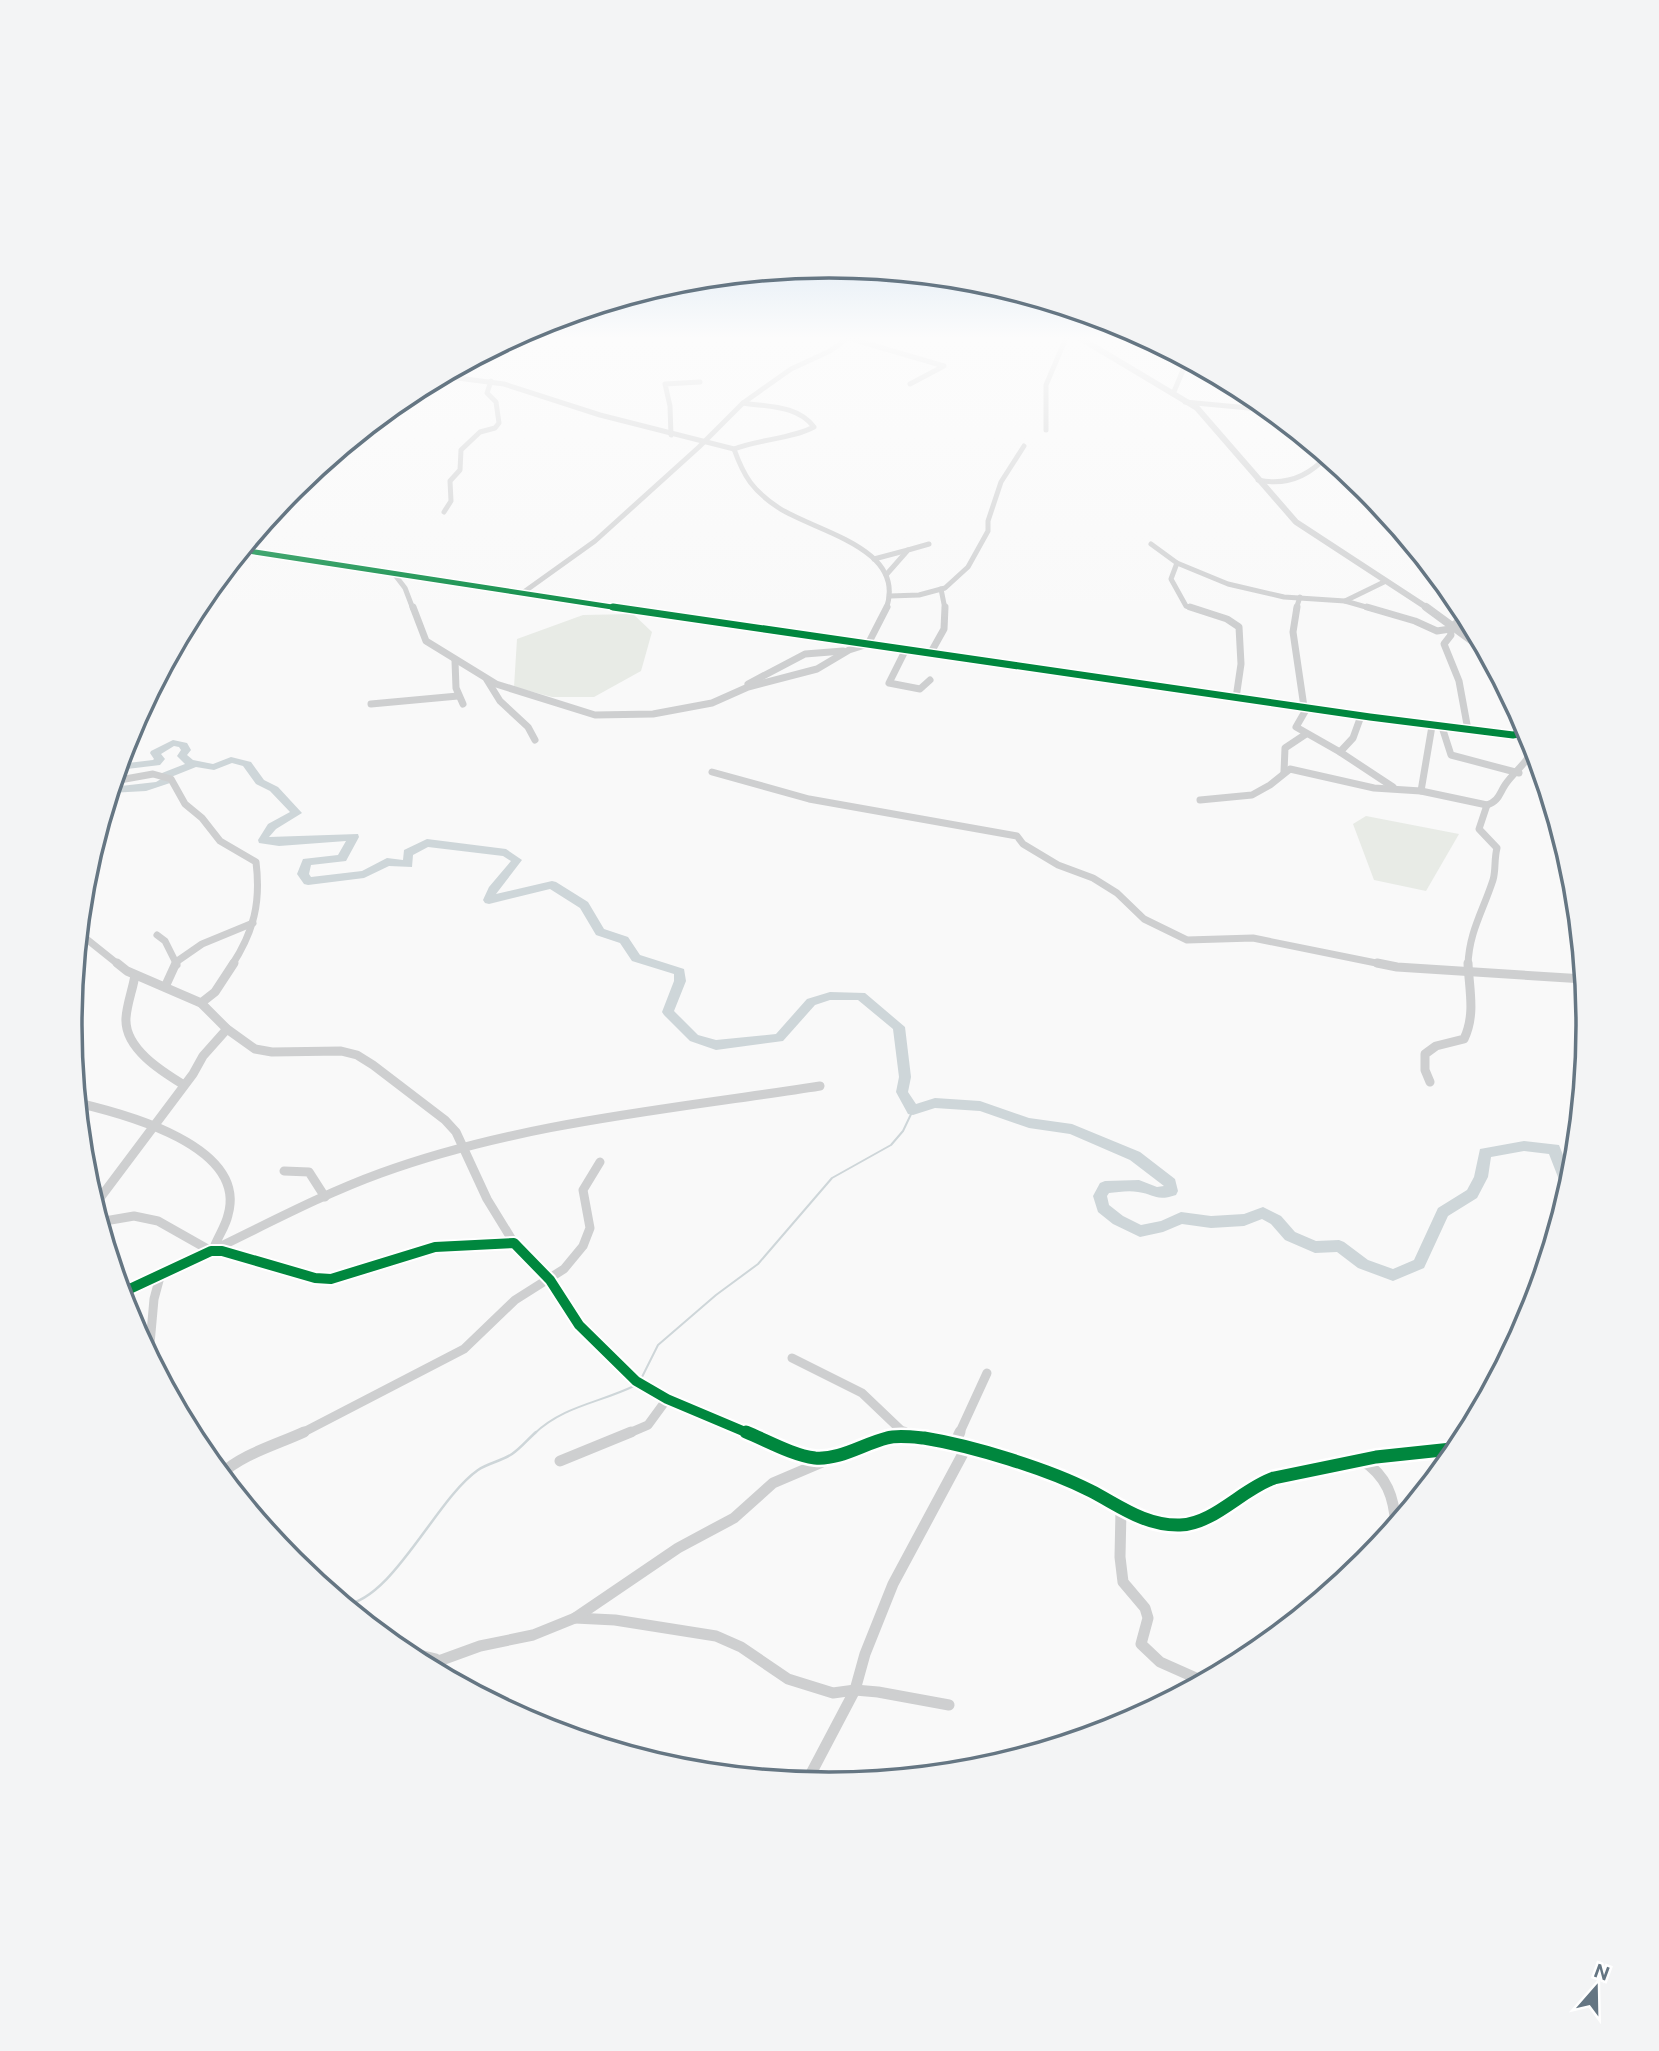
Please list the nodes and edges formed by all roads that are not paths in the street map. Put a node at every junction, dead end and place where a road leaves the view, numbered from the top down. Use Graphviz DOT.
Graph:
graph roads {
  1 [pos="478,434"];
  2 [pos="667,434"];
  3 [pos="711,434"];
  4 [pos="794,434"];
  5 [pos="1219,434"];
  6 [pos="671,435"];
  7 [pos="703,442"];
  8 [pos="1024,446"];
  9 [pos="734,449"];
  10 [pos="1320,463"];
  11 [pos="1258,480"];
  12 [pos="444,512"];
  13 [pos="929,544"];
  14 [pos="1151,544"];
  15 [pos="908,550"];
  16 [pos="253,552"];
  17 [pos="874,559"];
  18 [pos="1177,563"];
  19 [pos="395,575"];
  20 [pos="886,575"];
  21 [pos="1384,582"];
  22 [pos="941,589"];
  23 [pos="521,594"];
  24 [pos="890,596"];
  25 [pos="1300,597"];
  26 [pos="1345,601"];
  27 [pos="1458,621"];
  28 [pos="1451,627"];
  29 [pos="1462,628"];
  30 [pos="1469,640"];
  31 [pos="868,644"];
  32 [pos="905,649"];
  33 [pos="849,650"];
  34 [pos="930,654"];
  35 [pos="455,661"];
  36 [pos="486,680"];
  37 [pos="930,680"];
  38 [pos="739,690"];
  39 [pos="458,696"];
  40 [pos="1236,698"];
  41 [pos="371,704"];
  42 [pos="463,704"];
  43 [pos="1306,708"];
  44 [pos="1361,716"];
  45 [pos="1432,726"];
  46 [pos="1443,727"];
  47 [pos="1468,730"];
  48 [pos="1306,734"];
  49 [pos="1517,734"];
  50 [pos="1513,735"];
  51 [pos="1519,737"];
  52 [pos="535,740"];
  53 [pos="1340,752"];
  54 [pos="1528,762"];
  55 [pos="712,772"];
  56 [pos="1284,772"];
  57 [pos="1519,773"];
  58 [pos="124,779"];
  59 [pos="1395,789"];
  60 [pos="1421,791"];
  61 [pos="1200,800"];
  62 [pos="1487,805"];
  63 [pos="253,923"];
  64 [pos="158,935"];
  65 [pos="88,940"];
  66 [pos="176,962"];
  67 [pos="1469,970"];
  68 [pos="135,975"];
  69 [pos="1575,978"];
  70 [pos="165,987"];
  71 [pos="201,1003"];
  72 [pos="227,1029"];
  73 [pos="1430,1082"];
  74 [pos="184,1085"];
  75 [pos="820,1086"];
  76 [pos="87,1105"];
  77 [pos="153,1125"];
  78 [pos="463,1149"];
  79 [pos="600,1162"];
  80 [pos="284,1171"];
  81 [pos="102,1194"];
  82 [pos="325,1197"];
  83 [pos="108,1220"];
  84 [pos="514,1243"];
  85 [pos="211,1251"];
  86 [pos="161,1273"];
  87 [pos="550,1280"];
  88 [pos="130,1288"];
  89 [pos="151,1337"];
  90 [pos="792,1358"];
  91 [pos="987,1373"];
  92 [pos="667,1399"];
  93 [pos="908,1436"];
  94 [pos="954,1445"];
  95 [pos="966,1448"];
  96 [pos="1445,1449"];
  97 [pos="833,1457"];
  98 [pos="1362,1460"];
  99 [pos="560,1461"];
  100 [pos="228,1468"];
  101 [pos="1121,1510"];
  102 [pos="1394,1515"];
  103 [pos="575,1618"];
  104 [pos="431,1657"];
  105 [pos="438,1659"];
  106 [pos="1195,1677"];
  107 [pos="855,1690"];
  108 [pos="949,1705"];
  109 [pos="812,1772"];
  1 -- 12 [label="street"];
  2 -- 6 [label="street"];
  3 -- 7 [label="street"];
  4 -- 9 [label="street"];
  5 -- 11 [label="street"];
  6 -- 7 [label="street"];
  7 -- 9 [label="street"];
  7 -- 23 [label="street"];
  8 -- 22 [label="street"];
  9 -- 17 [label="street"];
  10 -- 11 [label="street"];
  11 -- 21 [label="street"];
  13 -- 15 [label="street"];
  14 -- 18 [label="street"];
  15 -- 17 [label="street"];
  15 -- 20 [label="street"];
  16 -- 19 [label="street"];
  17 -- 20 [label="street"];
  18 -- 25 [label="street"];
  18 -- 40 [label="street"];
  19 -- 23 [label="street"];
  19 -- 35 [label="street"];
  20 -- 24 [label="street"];
  21 -- 26 [label="street"];
  21 -- 28 [label="street"];
  22 -- 24 [label="street"];
  22 -- 34 [label="street"];
  23 -- 31 [label="street"];
  24 -- 31 [label="street"];
  25 -- 26 [label="street"];
  25 -- 43 [label="street"];
  26 -- 28 [label="street"];
  27 -- 28 [label="street"];
  28 -- 29 [label="street"];
  28 -- 30 [label="street"];
  28 -- 47 [label="street"];
  31 -- 32 [label="street"];
  31 -- 33 [label="street"];
  32 -- 34 [label="street"];
  32 -- 37 [label="street"];
  33 -- 38 [label="street"];
  33 -- 38 [label="street"];
  34 -- 40 [label="street"];
  35 -- 36 [label="street"];
  35 -- 39 [label="street"];
  36 -- 38 [label="street"];
  36 -- 52 [label="street"];
  39 -- 41 [label="street"];
  39 -- 42 [label="street"];
  40 -- 43 [label="street"];
  43 -- 44 [label="street"];
  43 -- 48 [label="street"];
  44 -- 45 [label="street"];
  44 -- 53 [label="street"];
  45 -- 46 [label="street"];
  45 -- 60 [label="street"];
  46 -- 47 [label="street"];
  46 -- 57 [label="street"];
  47 -- 50 [label="street"];
  48 -- 53 [label="street"];
  48 -- 56 [label="street"];
  49 -- 50 [label="street"];
  50 -- 51 [label="street"];
  53 -- 59 [label="street"];
  54 -- 57 [label="street"];
  55 -- 67 [label="street"];
  56 -- 59 [label="street"];
  56 -- 61 [label="street"];
  57 -- 62 [label="street"];
  58 -- 63 [label="street"];
  59 -- 60 [label="street"];
  60 -- 62 [label="street"];
  62 -- 67 [label="street"];
  63 -- 66 [label="street"];
  63 -- 71 [label="street"];
  64 -- 66 [label="street"];
  65 -- 68 [label="street"];
  66 -- 70 [label="street"];
  67 -- 69 [label="street"];
  67 -- 73 [label="street"];
  68 -- 70 [label="street"];
  68 -- 74 [label="street"];
  70 -- 71 [label="street"];
  71 -- 72 [label="street"];
  72 -- 74 [label="street"];
  72 -- 78 [label="street"];
  74 -- 77 [label="street"];
  75 -- 78 [label="street"];
  76 -- 77 [label="street"];
  77 -- 81 [label="street"];
  77 -- 85 [label="street"];
  78 -- 82 [label="street"];
  78 -- 84 [label="street"];
  79 -- 87 [label="street"];
  80 -- 82 [label="street"];
  82 -- 85 [label="street"];
  83 -- 85 [label="street"];
  84 -- 85 [label="street"];
  84 -- 87 [label="street"];
  85 -- 86 [label="street"];
  86 -- 88 [label="street"];
  86 -- 89 [label="street"];
  87 -- 92 [label="street"];
  87 -- 100 [label="street"];
  90 -- 93 [label="street"];
  91 -- 94 [label="street"];
  92 -- 97 [label="street"];
  92 -- 99 [label="street"];
  93 -- 94 [label="street"];
  93 -- 97 [label="street"];
  94 -- 95 [label="street"];
  95 -- 101 [label="street"];
  95 -- 107 [label="street"];
  96 -- 98 [label="street"];
  97 -- 103 [label="street"];
  98 -- 101 [label="street"];
  98 -- 102 [label="street"];
  101 -- 106 [label="street"];
  103 -- 105 [label="street"];
  103 -- 107 [label="street"];
  104 -- 105 [label="street"];
  107 -- 108 [label="street"];
  107 -- 109 [label="street"];
}
